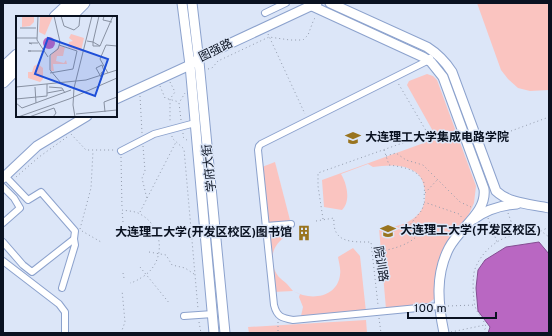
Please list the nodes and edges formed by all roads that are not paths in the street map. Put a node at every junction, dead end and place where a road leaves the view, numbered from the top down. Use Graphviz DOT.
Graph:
graph roads {
  1 [pos="70,3"];
  2 [pos="84,3"];
  3 [pos="182,3"];
  4 [pos="192,3"];
  5 [pos="286,3"];
  6 [pos="330,3"];
  7 [pos="314,4"];
  8 [pos="265,13"];
  9 [pos="56,16"];
  10 [pos="71,16"];
  11 [pos="434,52"];
  12 [pos="16,56"];
  13 [pos="199,58"];
  14 [pos="428,60"];
  15 [pos="190,65"];
  16 [pos="3,68"];
  17 [pos="16,69"];
  18 [pos="3,82"];
  19 [pos="117,99"];
  20 [pos="85,117"];
  21 [pos="195,123"];
  22 [pos="121,151"];
  23 [pos="6,178"];
  24 [pos="3,187"];
  25 [pos="528,204"];
  26 [pos="549,208"];
  27 [pos="482,212"];
  28 [pos="3,223"];
  29 [pos="292,224"];
  30 [pos="266,226"];
  31 [pos="74,239"];
  32 [pos="3,242"];
  33 [pos="3,261"];
  34 [pos="62,288"];
  35 [pos="439,306"];
  36 [pos="213,314"];
  37 [pos="184,316"];
  38 [pos="65,333"];
  39 [pos="214,333"];
  40 [pos="226,333"];
  41 [pos="444,333"];
  1 -- 9 [label="highway"];
  2 -- 10 [label="highway"];
  3 -- 15 [label="street, 学府大街"];
  4 -- 13 [label="street, 学府大街"];
  5 -- 8 [label="street"];
  6 -- 11 [label="street"];
  7 -- 13 [label="street, 图强路"];
  7 -- 14 [label="street"];
  11 -- 14 [label="street"];
  11 -- 25 [label="street"];
  12 -- 16 [label="highway"];
  13 -- 15 [label="street, 图强路"];
  13 -- 40 [label="street, 学府大街"];
  14 -- 27 [label="street"];
  14 -- 30 [label="street"];
  15 -- 19 [label="street, 图强路"];
  15 -- 21 [label="street, 学府大街"];
  17 -- 18 [label="highway"];
  20 -- 23 [label="street"];
  21 -- 22 [label="street"];
  21 -- 36 [label="street, 学府大街"];
  23 -- 31 [label="street"];
  24 -- 28 [label="street"];
  25 -- 26 [label="street"];
  25 -- 27 [label="street"];
  27 -- 35 [label="street"];
  29 -- 30 [label="street"];
  30 -- 35 [label="street"];
  31 -- 32 [label="street"];
  31 -- 34 [label="street"];
  33 -- 38 [label="street"];
  35 -- 41 [label="street"];
  36 -- 37 [label="street"];
  36 -- 39 [label="street, 学府大街"];
}
